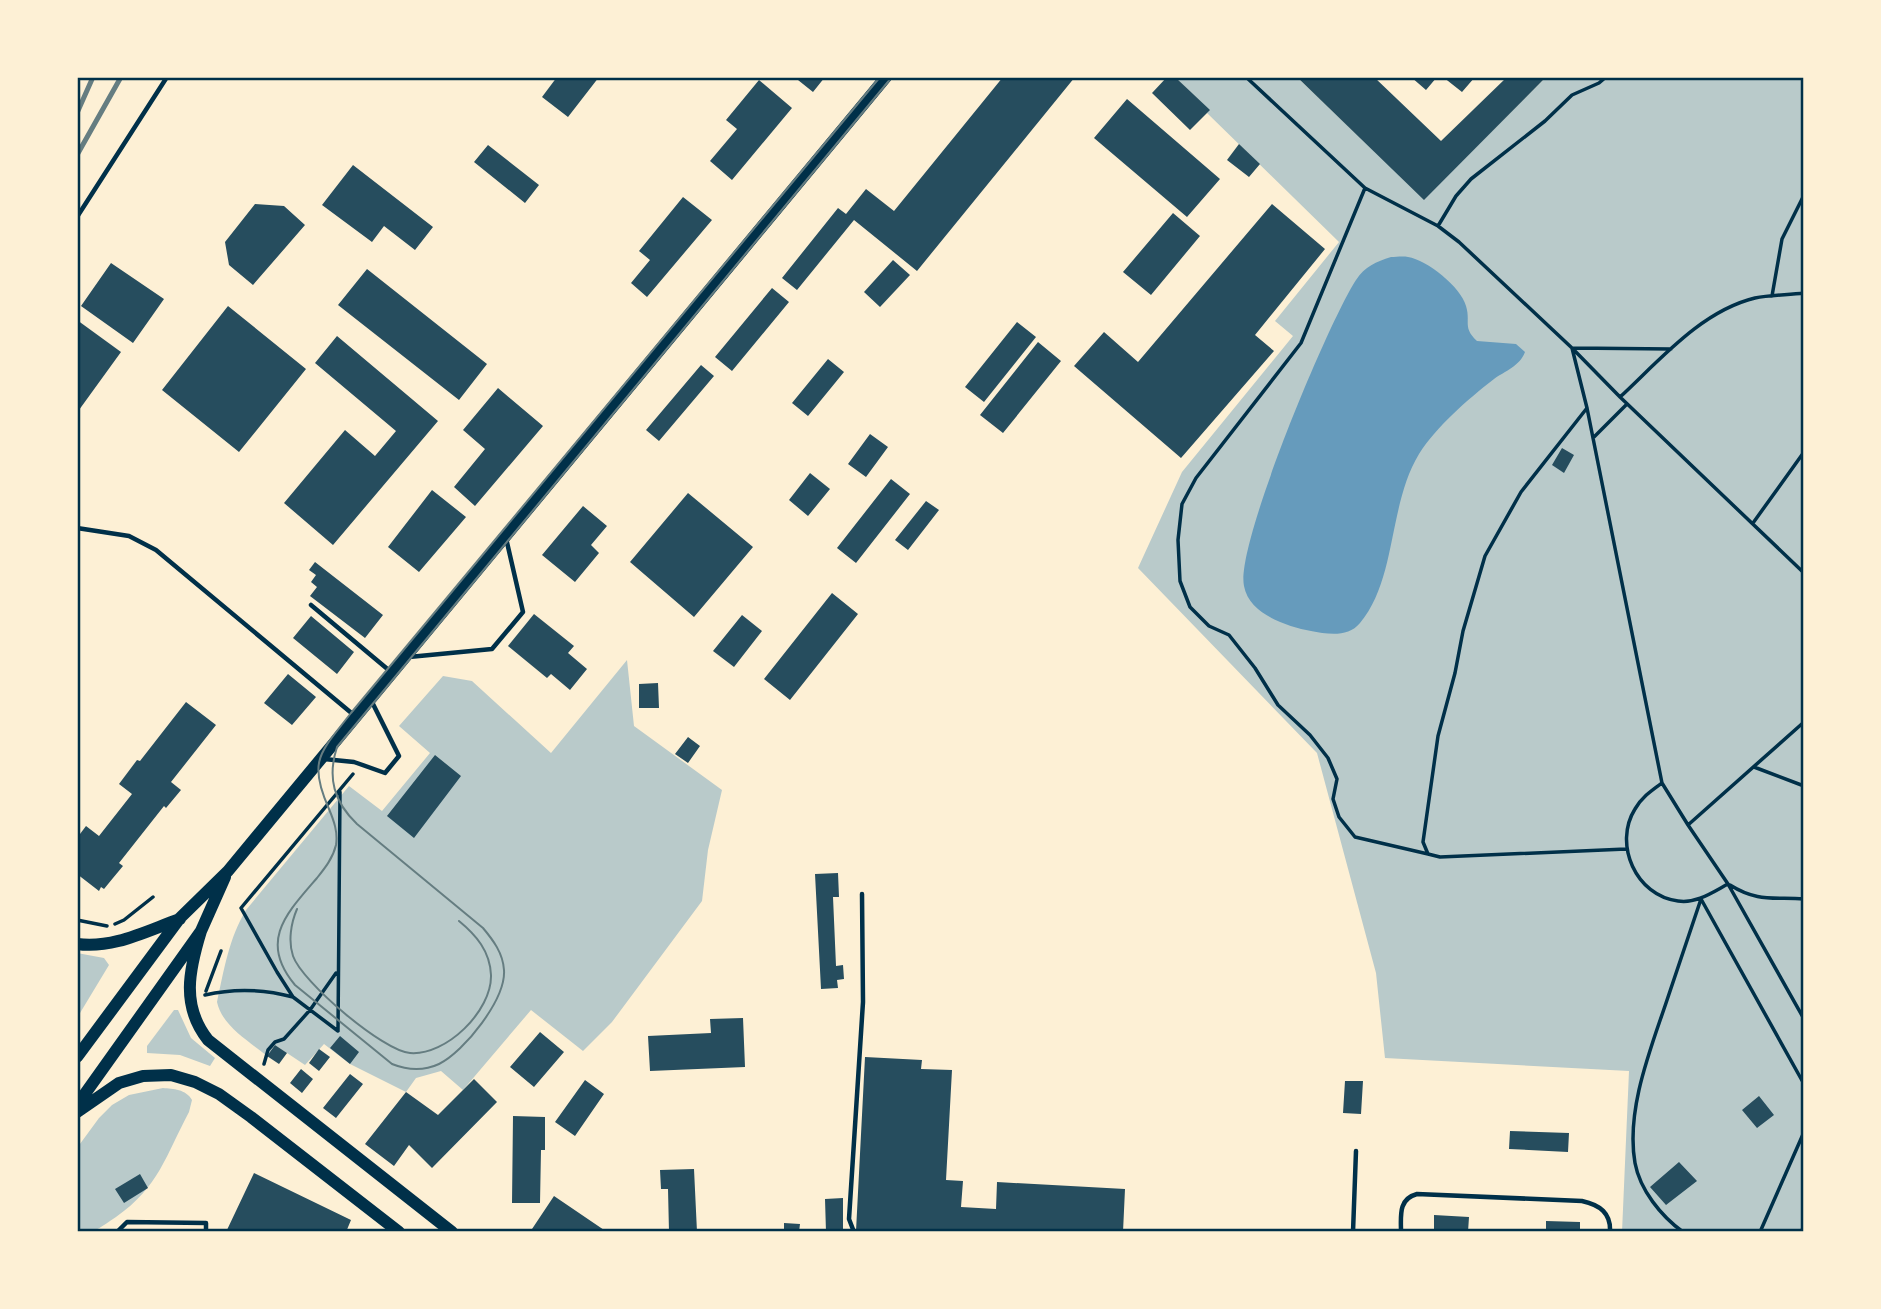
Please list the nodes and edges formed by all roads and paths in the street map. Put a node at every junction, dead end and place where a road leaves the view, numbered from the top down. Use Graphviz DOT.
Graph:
graph roads {
  1 [pos="167,77"];
  2 [pos="886,77"];
  3 [pos="1247,77"];
  4 [pos="1606,77"];
  5 [pos="1365,188"];
  6 [pos="1804,195"];
  7 [pos="77,216"];
  8 [pos="1438,226"];
  9 [pos="1804,293"];
  10 [pos="1772,296"];
  11 [pos="1572,348"];
  12 [pos="1671,349"];
  13 [pos="1620,397"];
  14 [pos="1627,404"];
  15 [pos="1587,408"];
  16 [pos="1593,438"];
  17 [pos="1804,452"];
  18 [pos="1753,523"];
  19 [pos="77,528"];
  20 [pos="505,536"];
  21 [pos="1804,573"];
  22 [pos="311,605"];
  23 [pos="404,657"];
  24 [pos="392,672"];
  25 [pos="370,698"];
  26 [pos="355,716"];
  27 [pos="1804,722"];
  28 [pos="320,759"];
  29 [pos="361,764"];
  30 [pos="1754,767"];
  31 [pos="1662,783"];
  32 [pos="1804,786"];
  33 [pos="340,789"];
  34 [pos="1688,825"];
  35 [pos="1626,849"];
  36 [pos="1428,854"];
  37 [pos="228,871"];
  38 [pos="1728,884"];
  39 [pos="862,894"];
  40 [pos="153,897"];
  41 [pos="1701,899"];
  42 [pos="1804,899"];
  43 [pos="180,918"];
  44 [pos="77,920"];
  45 [pos="201,931"];
  46 [pos="77,944"];
  47 [pos="221,951"];
  48 [pos="337,972"];
  49 [pos="205,995"];
  50 [pos="293,997"];
  51 [pos="206,1003"];
  52 [pos="310,1010"];
  53 [pos="1804,1019"];
  54 [pos="77,1056"];
  55 [pos="254,1056"];
  56 [pos="1804,1084"];
  57 [pos="77,1105"];
  58 [pos="77,1112"];
  59 [pos="1804,1132"];
  60 [pos="1356,1151"];
  61 [pos="1804,1229"];
  62 [pos="117,1232"];
  63 [pos="206,1232"];
  64 [pos="399,1232"];
  65 [pos="452,1232"];
  66 [pos="854,1232"];
  67 [pos="1353,1232"];
  68 [pos="1401,1232"];
  69 [pos="1610,1232"];
  70 [pos="1683,1232"];
  71 [pos="1760,1232"];
  72 [pos="1798,1232"];
  1 -- 7 [label="lane"];
  2 -- 20 [label="main road"];
  3 -- 5 [label="path"];
  4 -- 8 [label="path"];
  5 -- 8 [label="path"];
  5 -- 36 [label="path"];
  6 -- 10 [label="path"];
  8 -- 11 [label="path"];
  9 -- 10 [label="path"];
  10 -- 12 [label="path"];
  11 -- 12 [label="path"];
  11 -- 13 [label="path"];
  11 -- 15 [label="path"];
  12 -- 13 [label="path"];
  13 -- 14 [label="path"];
  14 -- 16 [label="path"];
  14 -- 18 [label="path"];
  15 -- 16 [label="path"];
  15 -- 36 [label="path"];
  16 -- 31 [label="path"];
  17 -- 18 [label="path"];
  18 -- 21 [label="path"];
  19 -- 26 [label="lane"];
  20 -- 23 [label="main road"];
  20 -- 23 [label="lane"];
  22 -- 24 [label="lane"];
  23 -- 24 [label="main road"];
  24 -- 25 [label="main road"];
  25 -- 26 [label="main road"];
  25 -- 29 [label="lane"];
  26 -- 28 [label="main road"];
  27 -- 30 [label="path"];
  28 -- 29 [label="lane"];
  28 -- 37 [label="main road"];
  29 -- 33 [label="path"];
  30 -- 32 [label="path"];
  30 -- 34 [label="path"];
  31 -- 34 [label="path"];
  31 -- 35 [label="path"];
  33 -- 48 [label="path"];
  33 -- 50 [label="path"];
  34 -- 38 [label="path"];
  35 -- 36 [label="path"];
  35 -- 41 [label="path"];
  37 -- 43 [label="main road"];
  37 -- 45 [label="main road"];
  38 -- 41 [label="path"];
  38 -- 42 [label="path"];
  38 -- 53 [label="path"];
  39 -- 66 [label="lane"];
  40 -- 44 [label="path"];
  41 -- 56 [label="path"];
  41 -- 70 [label="path"];
  43 -- 46 [label="main road"];
  43 -- 54 [label="main road"];
  45 -- 57 [label="main road"];
  45 -- 65 [label="main road"];
  47 -- 49 [label="path"];
  48 -- 52 [label="path"];
  48 -- 52 [label="path"];
  49 -- 50 [label="path"];
  49 -- 51 [label="path"];
  50 -- 52 [label="path"];
  52 -- 55 [label="path"];
  58 -- 64 [label="main road"];
  59 -- 71 [label="path"];
  60 -- 67 [label="lane"];
  61 -- 72 [label="path"];
  62 -- 63 [label="lane"];
  68 -- 69 [label="lane"];
}
